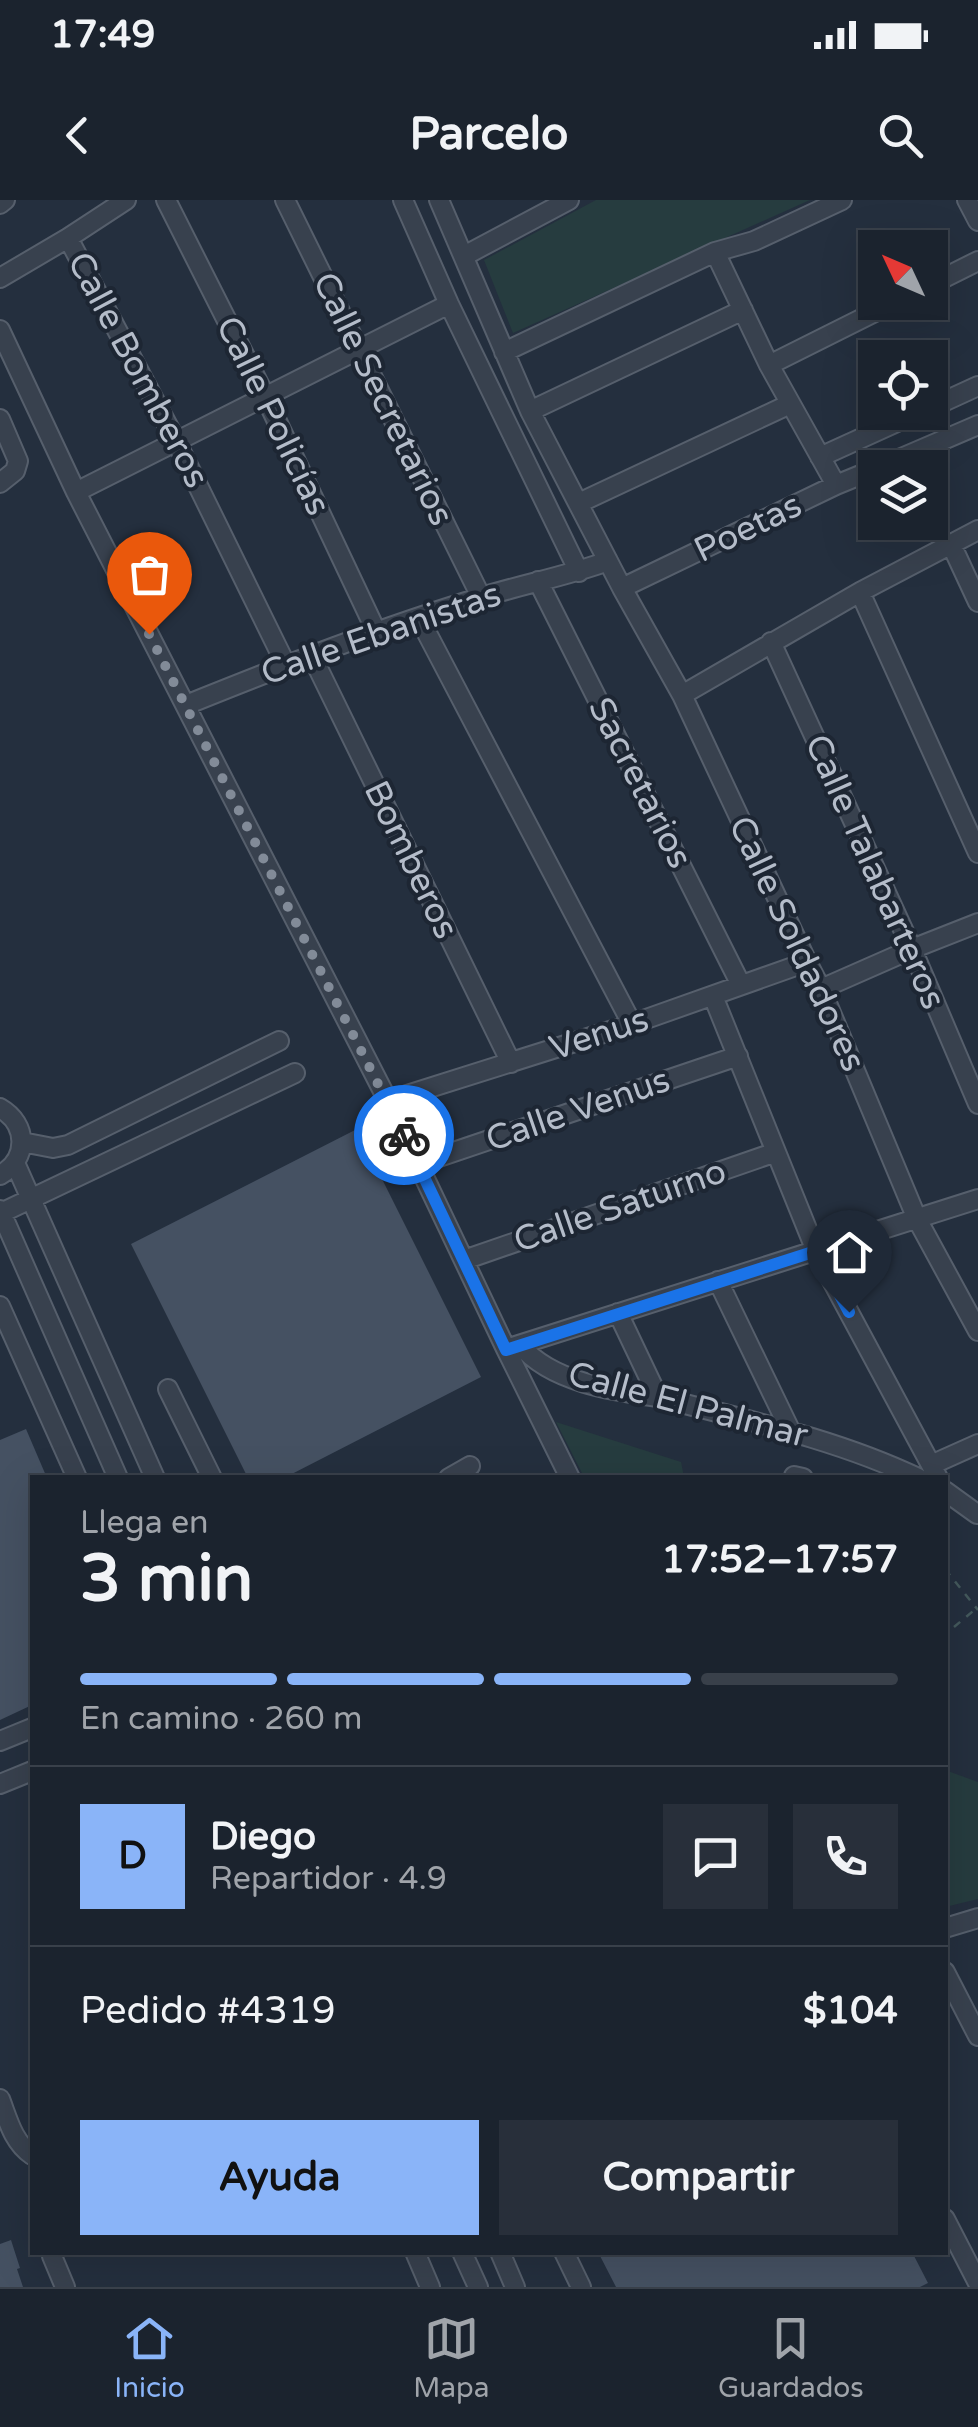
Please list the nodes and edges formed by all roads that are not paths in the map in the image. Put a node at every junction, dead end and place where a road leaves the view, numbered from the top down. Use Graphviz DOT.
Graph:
graph roads {
  1 [pos="126,200"];
  2 [pos="166,200"];
  3 [pos="285,200"];
  4 [pos="403,200"];
  5 [pos="439,200"];
  6 [pos="569,200"];
  7 [pos="842,200"];
  8 [pos="968,200"];
  9 [pos="978,221"];
  10 [pos="68,238"];
  11 [pos="716,252"];
  12 [pos="464,256"];
  13 [pos="978,261"];
  14 [pos="948,276"];
  15 [pos="0,278"];
  16 [pos="449,304"];
  17 [pos="743,310"];
  18 [pos="859,320"];
  19 [pos="0,330"];
  20 [pos="358,349"];
  21 [pos="504,352"];
  22 [pos="769,365"];
  23 [pos="978,386"];
  24 [pos="265,396"];
  25 [pos="948,400"];
  26 [pos="790,404"];
  27 [pos="530,411"];
  28 [pos="0,419"];
  29 [pos="978,425"];
  30 [pos="879,430"];
  31 [pos="176,441"];
  32 [pos="919,450"];
  33 [pos="820,457"];
  34 [pos="858,476"];
  35 [pos="0,482"];
  36 [pos="836,485"];
  37 [pos="76,492"];
  38 [pos="579,503"];
  39 [pos="978,530"];
  40 [pos="951,544"];
  41 [pos="608,561"];
  42 [pos="579,572"];
  43 [pos="538,581"];
  44 [pos="622,588"];
  45 [pos="860,592"];
  46 [pos="480,597"];
  47 [pos="978,602"];
  48 [pos="419,618"];
  49 [pos="376,633"];
  50 [pos="771,642"];
  51 [pos="312,656"];
  52 [pos="286,665"];
  53 [pos="682,695"];
  54 [pos="186,705"];
  55 [pos="978,853"];
  56 [pos="978,923"];
  57 [pos="912,949"];
  58 [pos="807,962"];
  59 [pos="741,984"];
  60 [pos="822,989"];
  61 [pos="714,996"];
  62 [pos="632,1024"];
  63 [pos="280,1041"];
  64 [pos="738,1056"];
  65 [pos="511,1063"];
  66 [pos="295,1073"];
  67 [pos="388,1101"];
  68 [pos="978,1104"];
  69 [pos="0,1108"];
  70 [pos="22,1142"];
  71 [pos="776,1152"];
  72 [pos="418,1164"];
  73 [pos="8,1169"];
  74 [pos="32,1199"];
  75 [pos="978,1200"];
  76 [pos="1,1212"];
  77 [pos="917,1219"];
  78 [pos="816,1251"];
  79 [pos="464,1260"];
  80 [pos="718,1281"];
  81 [pos="0,1306"];
  82 [pos="618,1313"];
  83 [pos="978,1331"];
  84 [pos="513,1347"];
  85 [pos="168,1389"];
  86 [pos="658,1397"];
  87 [pos="791,1432"];
  88 [pos="978,1444"];
  89 [pos="470,1466"];
  90 [pos="929,1473"];
  91 [pos="76,1475"];
  92 [pos="117,1475"];
  93 [pos="154,1475"];
  94 [pos="211,1475"];
  95 [pos="454,1475"];
  96 [pos="569,1475"];
  97 [pos="948,1493"];
  98 [pos="977,1514"];
  99 [pos="30,1729"];
  100 [pos="0,1741"];
  101 [pos="30,1772"];
  102 [pos="0,1784"];
  103 [pos="978,1918"];
  104 [pos="948,1927"];
  105 [pos="948,1978"];
  106 [pos="978,2036"];
  107 [pos="0,2100"];
  108 [pos="30,2153"];
  109 [pos="948,2225"];
  110 [pos="52,2255"];
  111 [pos="416,2255"];
  112 [pos="463,2255"];
  113 [pos="501,2255"];
  114 [pos="566,2255"];
  115 [pos="978,2283"];
  116 [pos="65,2287"];
  117 [pos="430,2287"];
  118 [pos="478,2287"];
  119 [pos="515,2287"];
  120 [pos="582,2287"];
  1 -- 10 [label="street"];
  2 -- 24 [label="street, Calle Policías"];
  3 -- 20 [label="street, Calle Secretarios"];
  4 -- 16 [label="street"];
  5 -- 12 [label="street, Calle Soldadores"];
  6 -- 12 [label="street"];
  7 -- 11 [label="street"];
  8 -- 9 [label="street"];
  10 -- 15 [label="street"];
  10 -- 31 [label="street, Calle Bomberos"];
  11 -- 17 [label="street"];
  11 -- 21 [label="street"];
  12 -- 21 [label="street, Calle Soldadores"];
  13 -- 14 [label="street"];
  16 -- 20 [label="street"];
  16 -- 42 [label="street"];
  17 -- 22 [label="street"];
  17 -- 27 [label="street"];
  18 -- 22 [label="street"];
  19 -- 37 [label="street"];
  20 -- 24 [label="street"];
  20 -- 46 [label="street, Calle Secretarios"];
  21 -- 27 [label="street, Calle Soldadores"];
  22 -- 26 [label="street"];
  23 -- 25 [label="street"];
  24 -- 31 [label="street"];
  24 -- 49 [label="street, Calle Policías"];
  26 -- 33 [label="street"];
  26 -- 38 [label="street"];
  27 -- 38 [label="street, Calle Soldadores"];
  28 -- 35 [label="street"];
  29 -- 32 [label="street, Poetas"];
  30 -- 33 [label="street"];
  31 -- 37 [label="street"];
  31 -- 52 [label="street, Calle Bomberos"];
  33 -- 36 [label="street"];
  34 -- 36 [label="street, Poetas"];
  36 -- 44 [label="street, Poetas"];
  37 -- 54 [label="street"];
  38 -- 41 [label="street, Calle Soldadores"];
  39 -- 40 [label="street"];
  40 -- 45 [label="street"];
  40 -- 47 [label="street"];
  41 -- 42 [label="street"];
  41 -- 44 [label="street, Calle Soldadores"];
  42 -- 43 [label="street, Calle Ebanistas"];
  43 -- 46 [label="street, Calle Ebanistas"];
  43 -- 59 [label="street, Sacretarios"];
  44 -- 53 [label="street, Calle Soldadores"];
  45 -- 50 [label="street"];
  45 -- 55 [label="street"];
  46 -- 48 [label="street, Calle Ebanistas"];
  48 -- 49 [label="street, Calle Ebanistas"];
  48 -- 62 [label="street"];
  49 -- 51 [label="street, Calle Ebanistas"];
  50 -- 53 [label="street"];
  50 -- 57 [label="street, Calle Talabarteros"];
  51 -- 52 [label="street, Calle Ebanistas"];
  51 -- 65 [label="street, Bomberos"];
  52 -- 54 [label="street, Calle Ebanistas"];
  53 -- 58 [label="street, Calle Soldadores"];
  54 -- 67 [label="street"];
  56 -- 57 [label="street"];
  57 -- 60 [label="street"];
  57 -- 68 [label="street, Calle Talabarteros"];
  58 -- 59 [label="street, Venus"];
  58 -- 60 [label="street, Calle Soldadores"];
  59 -- 61 [label="street, Venus"];
  60 -- 77 [label="street, Calle Soldadores"];
  61 -- 62 [label="street, Venus"];
  61 -- 64 [label="street"];
  62 -- 65 [label="street, Venus"];
  63 -- 70 [label="street"];
  64 -- 71 [label="street"];
  64 -- 72 [label="street, Calle Venus"];
  65 -- 67 [label="street, Venus"];
  66 -- 74 [label="street"];
  67 -- 72 [label="street"];
  69 -- 70 [label="street"];
  70 -- 73 [label="street"];
  71 -- 78 [label="street"];
  71 -- 79 [label="street, Calle Saturno"];
  72 -- 79 [label="street"];
  73 -- 74 [label="street"];
  74 -- 76 [label="street"];
  74 -- 93 [label="street"];
  75 -- 77 [label="street"];
  76 -- 92 [label="street"];
  77 -- 78 [label="street"];
  77 -- 83 [label="street, Calle Soldadores"];
  78 -- 80 [label="street"];
  78 -- 90 [label="street"];
  79 -- 84 [label="street"];
  80 -- 82 [label="street"];
  80 -- 87 [label="street"];
  81 -- 91 [label="street"];
  82 -- 84 [label="street"];
  82 -- 86 [label="street"];
  84 -- 86 [label="street, Calle El Palmar"];
  84 -- 96 [label="street"];
  85 -- 94 [label="street"];
  86 -- 87 [label="street, Calle El Palmar"];
  87 -- 90 [label="street, Calle El Palmar"];
  88 -- 90 [label="street"];
  89 -- 95 [label="street"];
  97 -- 98 [label="street"];
  99 -- 100 [label="street"];
  101 -- 102 [label="street"];
  103 -- 104 [label="street"];
  105 -- 106 [label="street"];
  107 -- 108 [label="street"];
  109 -- 115 [label="street"];
  110 -- 116 [label="street"];
  111 -- 117 [label="street"];
  112 -- 118 [label="street"];
  113 -- 119 [label="street"];
  114 -- 120 [label="street"];
}
